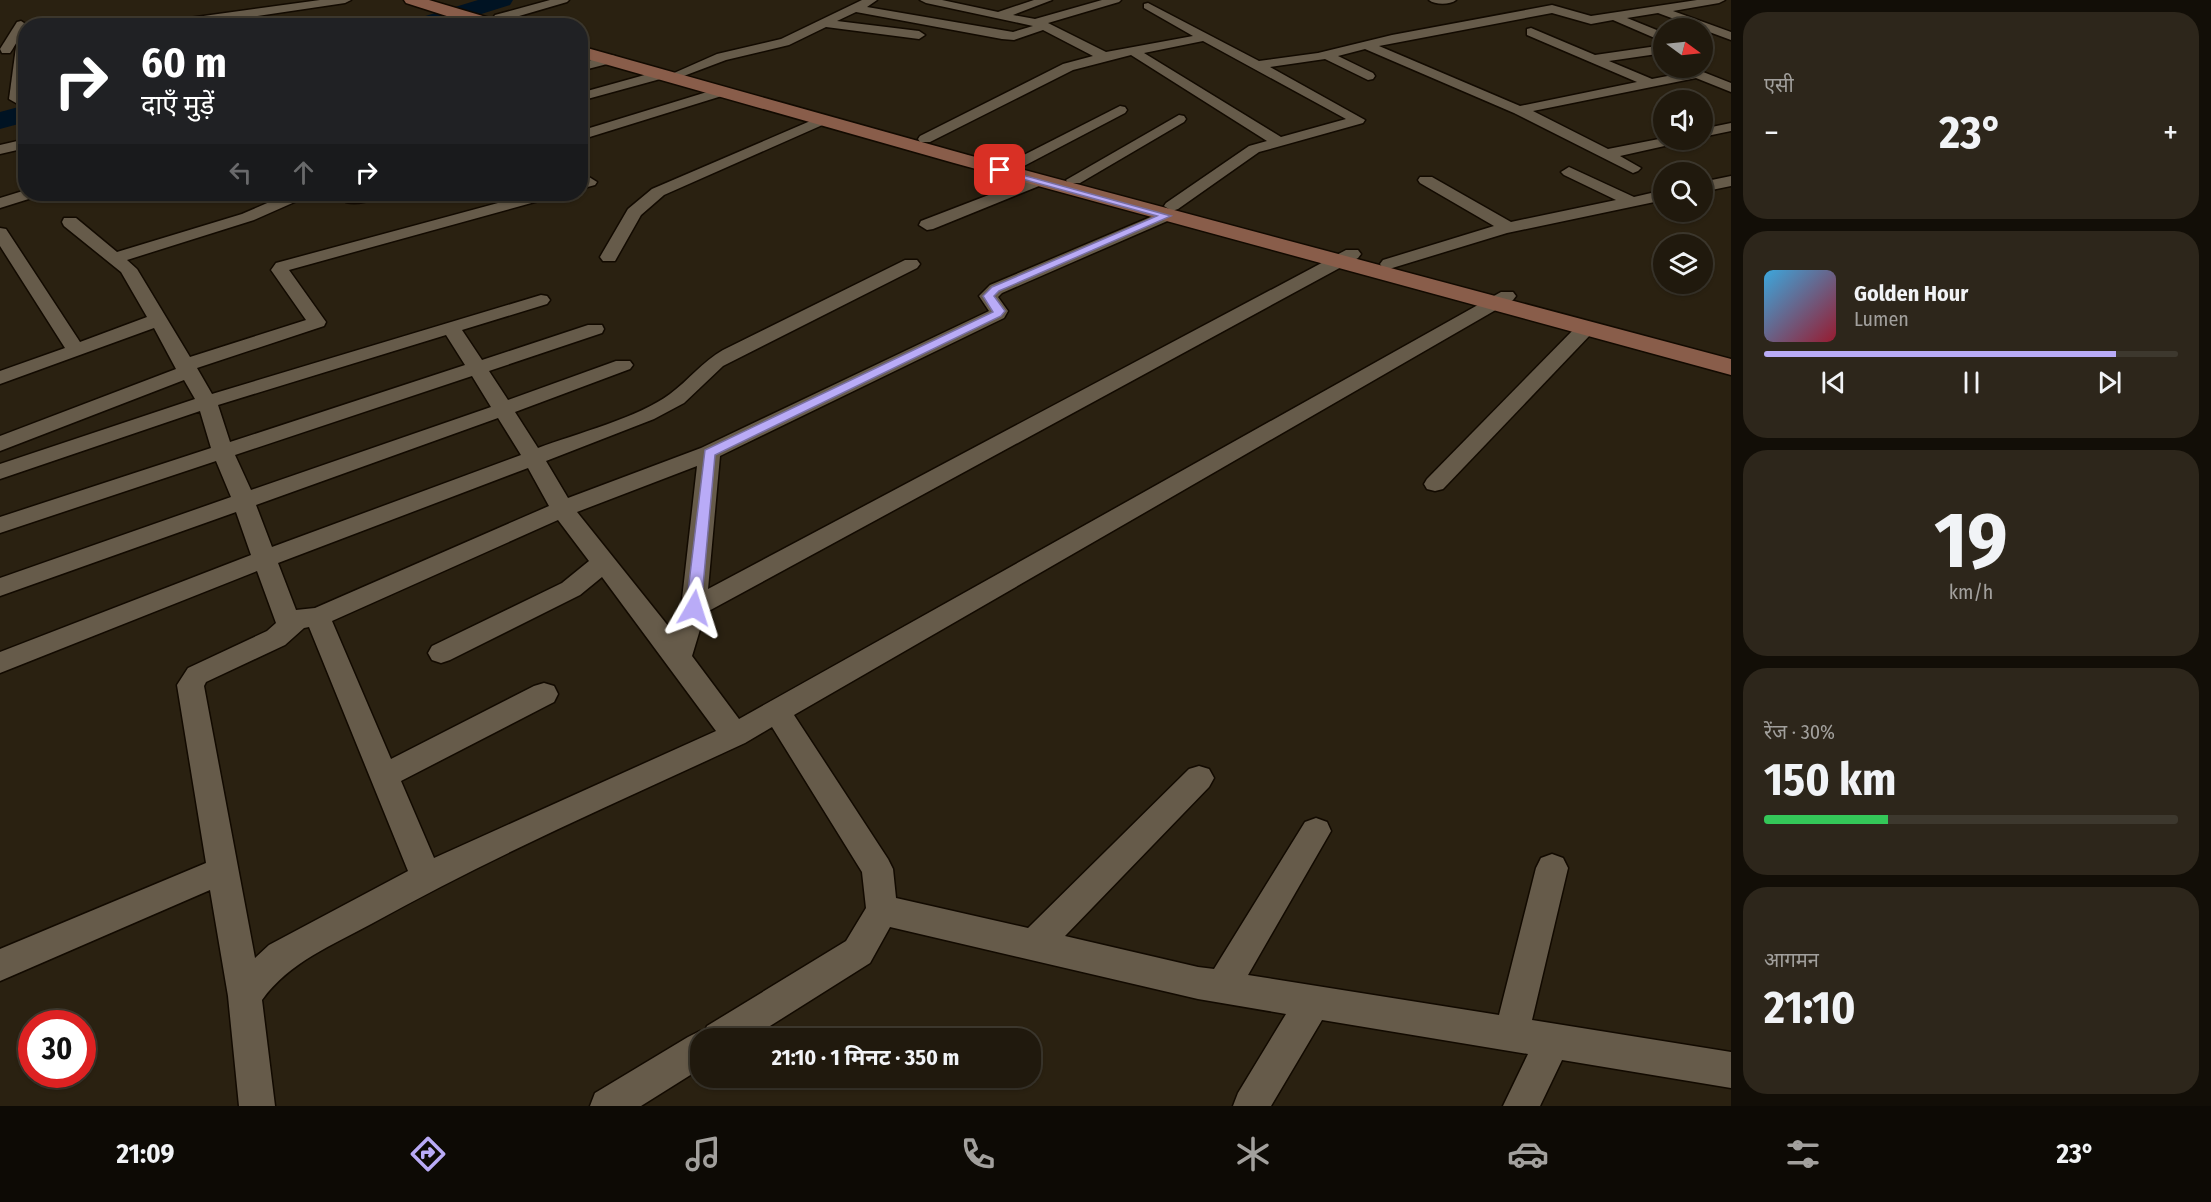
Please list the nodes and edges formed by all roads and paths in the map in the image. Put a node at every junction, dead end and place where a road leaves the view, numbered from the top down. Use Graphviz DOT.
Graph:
graph roads {
  1 [pos="299,0"];
  2 [pos="412,0"];
  3 [pos="563,0"];
  4 [pos="871,0"];
  5 [pos="926,0"];
  6 [pos="973,0"];
  7 [pos="1046,0"];
  8 [pos="1115,0"];
  9 [pos="1435,0"];
  10 [pos="1450,0"];
  11 [pos="1719,0"];
  12 [pos="340,1"];
  13 [pos="1609,3"];
  14 [pos="1688,5"];
  15 [pos="952,6"];
  16 [pos="1148,6"];
  17 [pos="855,8"];
  18 [pos="1658,10"];
  19 [pos="1710,12"];
  20 [pos="1638,13"];
  21 [pos="473,15"];
  22 [pos="997,15"];
  23 [pos="1613,16"];
  24 [pos="218,18"];
  25 [pos="825,23"];
  26 [pos="1041,25"];
  27 [pos="18,29"];
  28 [pos="1531,32"];
  29 [pos="1653,33"];
  30 [pos="1731,36"];
  31 [pos="930,37"];
  32 [pos="1205,37"];
  33 [pos="1574,39"];
  34 [pos="1554,42"];
  35 [pos="588,45"];
  36 [pos="1366,45"];
  37 [pos="18,48"];
  38 [pos="3,50"];
  39 [pos="1133,51"];
  40 [pos="1653,51"];
  41 [pos="588,53"];
  42 [pos="1326,55"];
  43 [pos="1105,57"];
  44 [pos="610,59"];
  45 [pos="1594,59"];
  46 [pos="588,65"];
  47 [pos="1258,65"];
  48 [pos="670,74"];
  49 [pos="1368,76"];
  50 [pos="1676,78"];
  51 [pos="1706,78"];
  52 [pos="1650,83"];
  53 [pos="18,86"];
  54 [pos="1731,88"];
  55 [pos="720,92"];
  56 [pos="588,95"];
  57 [pos="744,98"];
  58 [pos="16,99"];
  59 [pos="1120,110"];
  60 [pos="1519,110"];
  61 [pos="1179,119"];
  62 [pos="822,120"];
  63 [pos="1731,127"];
  64 [pos="18,131"];
  65 [pos="1713,131"];
  66 [pos="588,133"];
  67 [pos="637,134"];
  68 [pos="0,137"];
  69 [pos="925,139"];
  70 [pos="1278,141"];
  71 [pos="1653,144"];
  72 [pos="18,145"];
  73 [pos="0,150"];
  74 [pos="1606,154"];
  75 [pos="1017,164"];
  76 [pos="1634,168"];
  77 [pos="1569,172"];
  78 [pos="1074,180"];
  79 [pos="1426,180"];
  80 [pos="1038,181"];
  81 [pos="1731,181"];
  82 [pos="1713,185"];
  83 [pos="18,197"];
  84 [pos="1653,197"];
  85 [pos="284,201"];
  86 [pos="522,201"];
  87 [pos="1632,202"];
  88 [pos="0,203"];
  89 [pos="1169,211"];
  90 [pos="70,222"];
  91 [pos="927,225"];
  92 [pos="1509,228"];
  93 [pos="0,233"];
  94 [pos="609,257"];
  95 [pos="114,258"];
  96 [pos="1344,258"];
  97 [pos="19,262"];
  98 [pos="911,264"];
  99 [pos="1389,264"];
  100 [pos="0,268"];
  101 [pos="541,300"];
  102 [pos="1501,300"];
  103 [pos="158,320"];
  104 [pos="451,327"];
  105 [pos="595,328"];
  106 [pos="1586,328"];
  107 [pos="76,350"];
  108 [pos="1731,356"];
  109 [pos="623,365"];
  110 [pos="475,367"];
  111 [pos="1731,367"];
  112 [pos="186,369"];
  113 [pos="0,378"];
  114 [pos="207,402"];
  115 [pos="501,410"];
  116 [pos="0,444"];
  117 [pos="222,450"];
  118 [pos="709,453"];
  119 [pos="533,457"];
  120 [pos="0,472"];
  121 [pos="1435,484"];
  122 [pos="243,500"];
  123 [pos="562,509"];
  124 [pos="0,525"];
  125 [pos="265,559"];
  126 [pos="604,562"];
  127 [pos="0,587"];
  128 [pos="694,608"];
  129 [pos="308,618"];
  130 [pos="441,653"];
  131 [pos="678,657"];
  132 [pos="0,663"];
  133 [pos="544,694"];
  134 [pos="777,712"];
  135 [pos="735,735"];
  136 [pos="384,776"];
  137 [pos="1199,778"];
  138 [pos="1316,831"];
  139 [pos="1552,868"];
  140 [pos="223,870"];
  141 [pos="426,877"];
  142 [pos="882,910"];
  143 [pos="1034,945"];
  144 [pos="0,965"];
  145 [pos="1222,987"];
  146 [pos="245,996"];
  147 [pos="1313,1002"];
  148 [pos="735,1028"];
  149 [pos="1511,1034"];
  150 [pos="1553,1041"];
  151 [pos="690,1055"];
  152 [pos="1731,1070"];
  153 [pos="257,1106"];
  154 [pos="608,1106"];
  155 [pos="1251,1106"];
  156 [pos="1521,1106"];
  1 -- 12 [label="street"];
  2 -- 21 [label="main road"];
  3 -- 21 [label="street"];
  4 -- 17 [label="street"];
  5 -- 15 [label="street"];
  6 -- 15 [label="street"];
  7 -- 22 [label="street"];
  8 -- 26 [label="street"];
  9 -- 10 [label="street"];
  11 -- 14 [label="street"];
  12 -- 24 [label="street"];
  13 -- 20 [label="street"];
  14 -- 18 [label="street"];
  14 -- 19 [label="street"];
  15 -- 22 [label="street"];
  16 -- 32 [label="street"];
  17 -- 25 [label="street"];
  17 -- 26 [label="street"];
  18 -- 20 [label="street"];
  18 -- 30 [label="street"];
  20 -- 23 [label="street"];
  22 -- 26 [label="street"];
  23 -- 29 [label="street"];
  23 -- 36 [label="street"];
  25 -- 31 [label="street"];
  25 -- 48 [label="street"];
  26 -- 43 [label="street"];
  27 -- 38 [label="street"];
  28 -- 34 [label="street"];
  32 -- 39 [label="street"];
  32 -- 47 [label="street"];
  33 -- 34 [label="street"];
  34 -- 45 [label="street"];
  35 -- 48 [label="main road"];
  36 -- 42 [label="street"];
  36 -- 60 [label="street"];
  37 -- 38 [label="street"];
  39 -- 43 [label="street"];
  39 -- 70 [label="street"];
  40 -- 45 [label="street"];
  41 -- 44 [label="main road"];
  42 -- 47 [label="street"];
  42 -- 49 [label="street"];
  43 -- 69 [label="street"];
  44 -- 46 [label="street"];
  44 -- 48 [label="main road"];
  45 -- 52 [label="street"];
  47 -- 70 [label="street"];
  48 -- 55 [label="main road"];
  48 -- 56 [label="street"];
  48 -- 69 [label="main road"];
  50 -- 52 [label="street"];
  51 -- 54 [label="street"];
  52 -- 60 [label="street"];
  53 -- 58 [label="street"];
  55 -- 57 [label="main road"];
  55 -- 66 [label="street"];
  57 -- 62 [label="main road"];
  57 -- 67 [label="street"];
  59 -- 75 [label="street"];
  60 -- 74 [label="street"];
  61 -- 78 [label="street"];
  62 -- 80 [label="main road"];
  62 -- 94 [label="street"];
  63 -- 65 [label="street"];
  64 -- 68 [label="street"];
  69 -- 75 [label="main road"];
  70 -- 89 [label="street"];
  71 -- 74 [label="street"];
  72 -- 73 [label="street"];
  74 -- 76 [label="street"];
  75 -- 78 [label="main road"];
  77 -- 87 [label="street"];
  78 -- 89 [label="main road"];
  79 -- 92 [label="street"];
  80 -- 89 [label="main road"];
  80 -- 91 [label="street"];
  81 -- 82 [label="street"];
  83 -- 88 [label="street"];
  84 -- 87 [label="street"];
  85 -- 95 [label="street"];
  86 -- 112 [label="street"];
  87 -- 92 [label="street"];
  89 -- 96 [label="main road"];
  89 -- 118 [label="street"];
  90 -- 95 [label="street"];
  92 -- 99 [label="street"];
  93 -- 97 [label="street"];
  95 -- 103 [label="street"];
  96 -- 99 [label="main road"];
  96 -- 102 [label="main road"];
  96 -- 128 [label="street"];
  97 -- 100 [label="street"];
  97 -- 107 [label="street"];
  98 -- 119 [label="street"];
  99 -- 102 [label="main road"];
  101 -- 104 [label="street"];
  102 -- 106 [label="main road"];
  102 -- 108 [label="main road"];
  102 -- 134 [label="street"];
  103 -- 107 [label="street"];
  103 -- 112 [label="street"];
  104 -- 110 [label="street"];
  104 -- 114 [label="street"];
  105 -- 110 [label="street"];
  106 -- 111 [label="main road"];
  106 -- 121 [label="street"];
  107 -- 113 [label="street"];
  109 -- 115 [label="street"];
  110 -- 115 [label="street"];
  110 -- 117 [label="street"];
  112 -- 114 [label="street"];
  112 -- 116 [label="street"];
  114 -- 117 [label="street"];
  114 -- 120 [label="street"];
  115 -- 119 [label="street"];
  115 -- 122 [label="street"];
  117 -- 122 [label="street"];
  117 -- 124 [label="street"];
  118 -- 123 [label="street"];
  118 -- 128 [label="street"];
  119 -- 123 [label="street"];
  119 -- 125 [label="street"];
  122 -- 125 [label="street"];
  122 -- 127 [label="street"];
  123 -- 126 [label="street"];
  123 -- 129 [label="street"];
  125 -- 129 [label="street"];
  125 -- 132 [label="street"];
  126 -- 130 [label="street"];
  126 -- 131 [label="street"];
  128 -- 131 [label="street"];
  129 -- 136 [label="street"];
  129 -- 140 [label="street"];
  131 -- 135 [label="street"];
  133 -- 136 [label="street"];
  134 -- 135 [label="street"];
  134 -- 142 [label="street"];
  135 -- 141 [label="street"];
  136 -- 141 [label="street"];
  137 -- 143 [label="street"];
  138 -- 145 [label="street"];
  139 -- 149 [label="street"];
  140 -- 144 [label="street"];
  140 -- 146 [label="street"];
  141 -- 146 [label="street"];
  142 -- 143 [label="street"];
  142 -- 148 [label="street"];
  143 -- 145 [label="street"];
  145 -- 147 [label="street"];
  146 -- 153 [label="street"];
  147 -- 149 [label="street"];
  147 -- 155 [label="street"];
  149 -- 150 [label="street"];
  150 -- 152 [label="street"];
  150 -- 156 [label="street"];
  151 -- 154 [label="street"];
}
